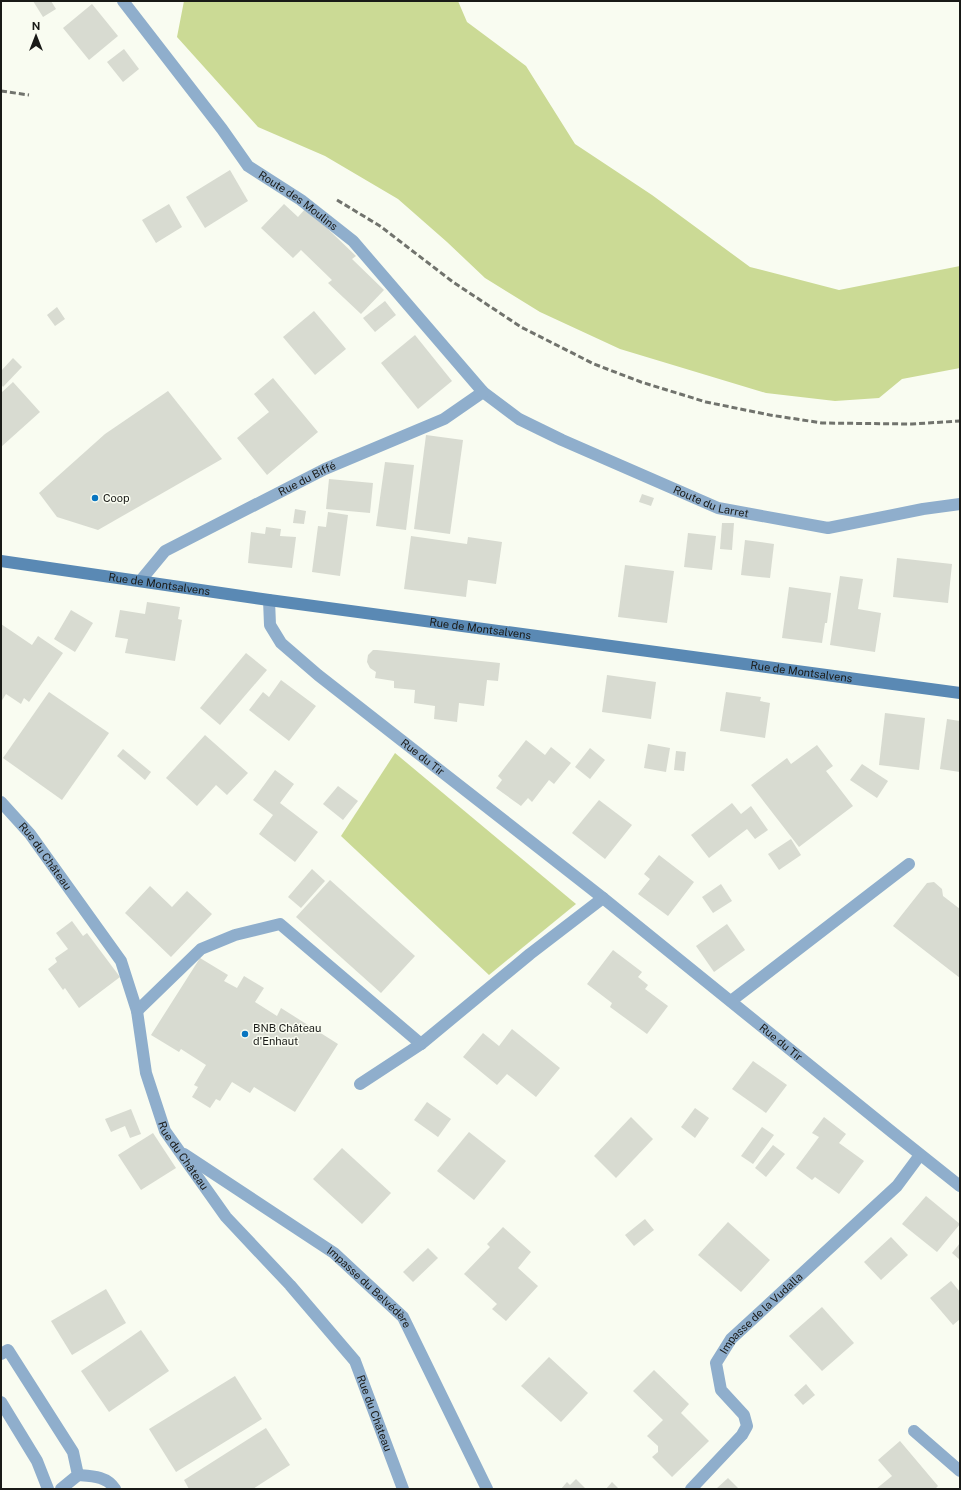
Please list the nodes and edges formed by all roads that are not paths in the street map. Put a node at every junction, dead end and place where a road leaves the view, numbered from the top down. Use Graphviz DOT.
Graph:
graph roads {
  1 [pos="122,1"];
  2 [pos="483,392"];
  3 [pos="960,504"];
  4 [pos="1,561"];
  5 [pos="141,580"];
  6 [pos="269,600"];
  7 [pos="960,693"];
  8 [pos="1,802"];
  9 [pos="909,864"];
  10 [pos="603,898"];
  11 [pos="731,1001"];
  12 [pos="137,1011"];
  13 [pos="421,1044"];
  14 [pos="360,1084"];
  15 [pos="178,1150"];
  16 [pos="920,1155"];
  17 [pos="960,1186"];
  18 [pos="1,1354"];
  19 [pos="1,1402"];
  20 [pos="914,1431"];
  21 [pos="960,1471"];
  22 [pos="78,1475"];
  23 [pos="48,1489"];
  24 [pos="61,1489"];
  25 [pos="115,1489"];
  26 [pos="403,1489"];
  27 [pos="487,1489"];
  28 [pos="691,1489"];
  1 -- 2 [label="street, Route des Moulins"];
  2 -- 3 [label="street, Route du Larret"];
  2 -- 5 [label="street, Rue du Biffé"];
  4 -- 5 [label="main road, Rue de Montsalvens"];
  5 -- 6 [label="main road, Rue de Montsalvens"];
  6 -- 7 [label="main road, Rue de Montsalvens"];
  6 -- 10 [label="street, Rue du Tir"];
  8 -- 12 [label="street, Rue du Château"];
  9 -- 11 [label="street"];
  10 -- 11 [label="street, Rue du Tir"];
  10 -- 13 [label="street"];
  11 -- 16 [label="street, Rue du Tir"];
  12 -- 13 [label="street"];
  12 -- 15 [label="street, Rue du Château"];
  13 -- 14 [label="street"];
  15 -- 26 [label="street, Rue du Château"];
  15 -- 27 [label="street, Impasse du Belvédère"];
  16 -- 17 [label="street, Rue du Tir"];
  16 -- 28 [label="street, Impasse de la Vudalla"];
  18 -- 22 [label="street"];
  19 -- 23 [label="street"];
  20 -- 21 [label="street"];
  22 -- 24 [label="street"];
  22 -- 25 [label="street"];
}
